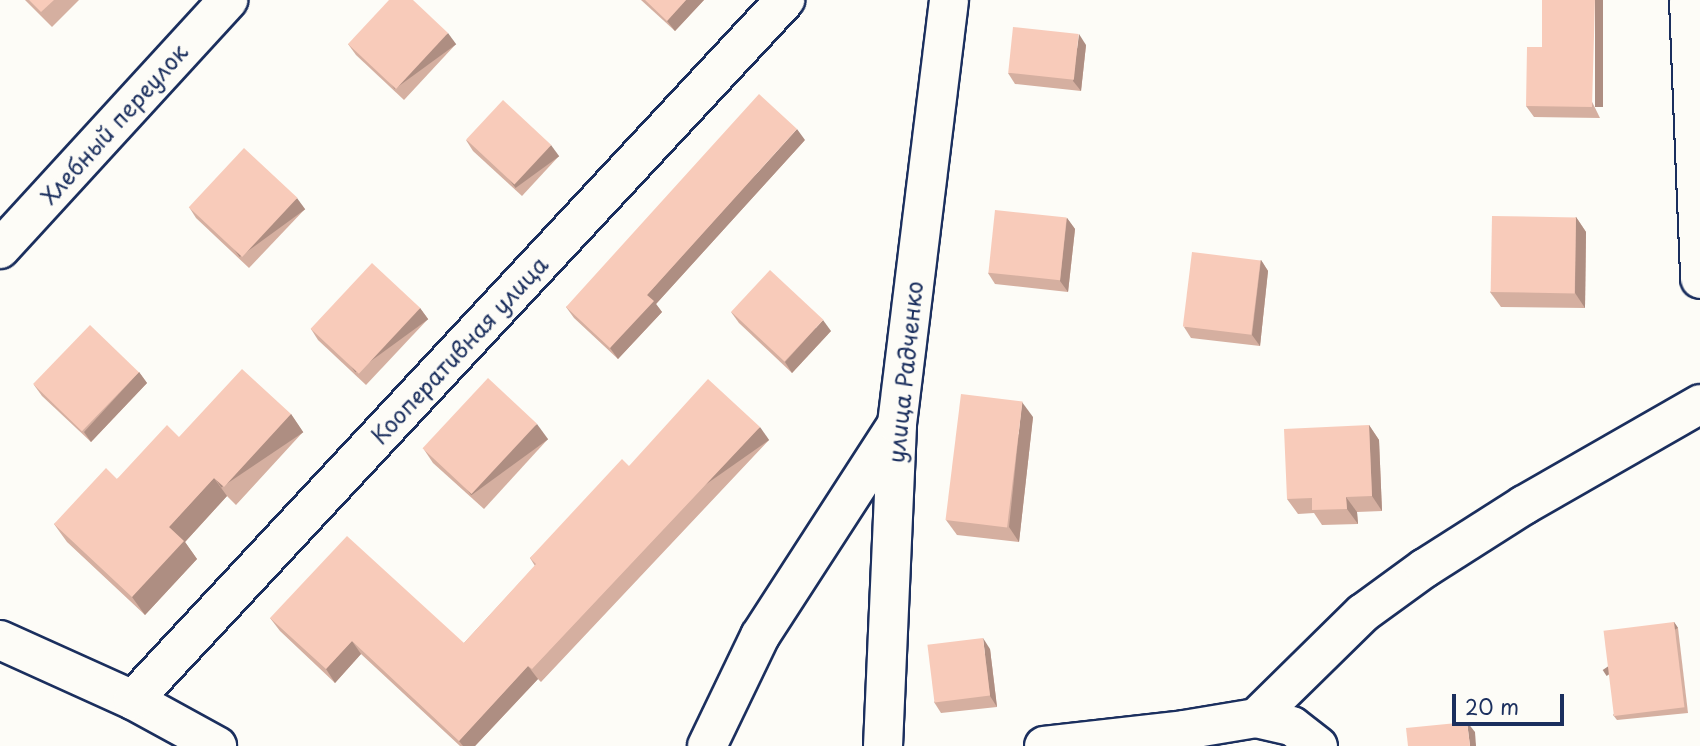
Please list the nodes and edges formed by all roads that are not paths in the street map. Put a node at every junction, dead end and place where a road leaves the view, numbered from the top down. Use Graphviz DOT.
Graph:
graph roads {
  1 [pos="228,0"];
  2 [pos="785,0"];
  3 [pos="949,0"];
  4 [pos="1689,0"];
  5 [pos="0,249"];
  6 [pos="1700,279"];
  7 [pos="1700,404"];
  8 [pos="897,425"];
  9 [pos="0,640"];
  10 [pos="133,700"];
  11 [pos="1256,718"];
  12 [pos="217,746"];
  13 [pos="706,746"];
  14 [pos="883,746"];
  15 [pos="1044,746"];
  16 [pos="1318,746"];
  1 -- 5 [label="street, Хлебный переулок"];
  2 -- 10 [label="street, Кооперативная улица"];
  3 -- 8 [label="street, улица Радченко"];
  4 -- 6 [label="street"];
  7 -- 11 [label="street"];
  8 -- 13 [label="street"];
  8 -- 14 [label="street, улица Радченко"];
  9 -- 10 [label="street"];
  10 -- 12 [label="street"];
  11 -- 15 [label="street"];
  11 -- 16 [label="street"];
}
